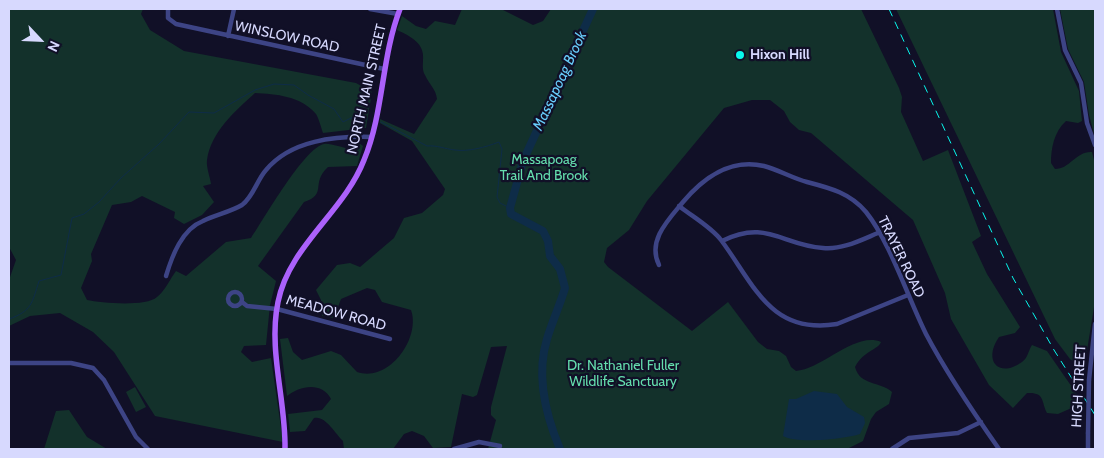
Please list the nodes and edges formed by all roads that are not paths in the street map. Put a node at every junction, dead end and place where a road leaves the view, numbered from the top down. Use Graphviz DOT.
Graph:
graph roads {
  1 [pos="168,9"];
  2 [pos="234,9"];
  3 [pos="370,9"];
  4 [pos="1057,9"];
  5 [pos="398,12"];
  6 [pos="228,36"];
  7 [pos="384,69"];
  8 [pos="372,137"];
  9 [pos="1095,145"];
  10 [pos="679,206"];
  11 [pos="878,233"];
  12 [pos="722,241"];
  13 [pos="659,265"];
  14 [pos="166,276"];
  15 [pos="908,295"];
  16 [pos="242,302"];
  17 [pos="277,309"];
  18 [pos="1095,324"];
  19 [pos="390,339"];
  20 [pos="9,363"];
  21 [pos="981,422"];
  22 [pos="500,446"];
  23 [pos="148,449"];
  24 [pos="285,449"];
  25 [pos="454,449"];
  26 [pos="892,449"];
  27 [pos="999,449"];
  28 [pos="1088,449"];
  1 -- 6 [label="street, WINSLOW ROAD"];
  2 -- 6 [label="street"];
  3 -- 5 [label="street"];
  4 -- 9 [label="street"];
  5 -- 7 [label="main road, NORTH MAIN STREET"];
  6 -- 7 [label="street, WINSLOW ROAD"];
  7 -- 8 [label="main road, NORTH MAIN STREET"];
  8 -- 14 [label="street"];
  8 -- 17 [label="main road, NORTH MAIN STREET"];
  10 -- 11 [label="street, TRAYER ROAD"];
  10 -- 12 [label="street"];
  10 -- 13 [label="street, TRAYER ROAD"];
  11 -- 12 [label="street"];
  11 -- 15 [label="street, TRAYER ROAD"];
  12 -- 15 [label="street"];
  15 -- 21 [label="street, TRAYER ROAD"];
  16 -- 17 [label="street, MEADOW ROAD"];
  17 -- 19 [label="street, MEADOW ROAD"];
  17 -- 24 [label="main road, NORTH MAIN STREET"];
  18 -- 28 [label="street, HIGH STREET, bridge"];
  20 -- 23 [label="street"];
  21 -- 26 [label="street"];
  21 -- 27 [label="street, TRAYER ROAD"];
  22 -- 25 [label="street"];
}
